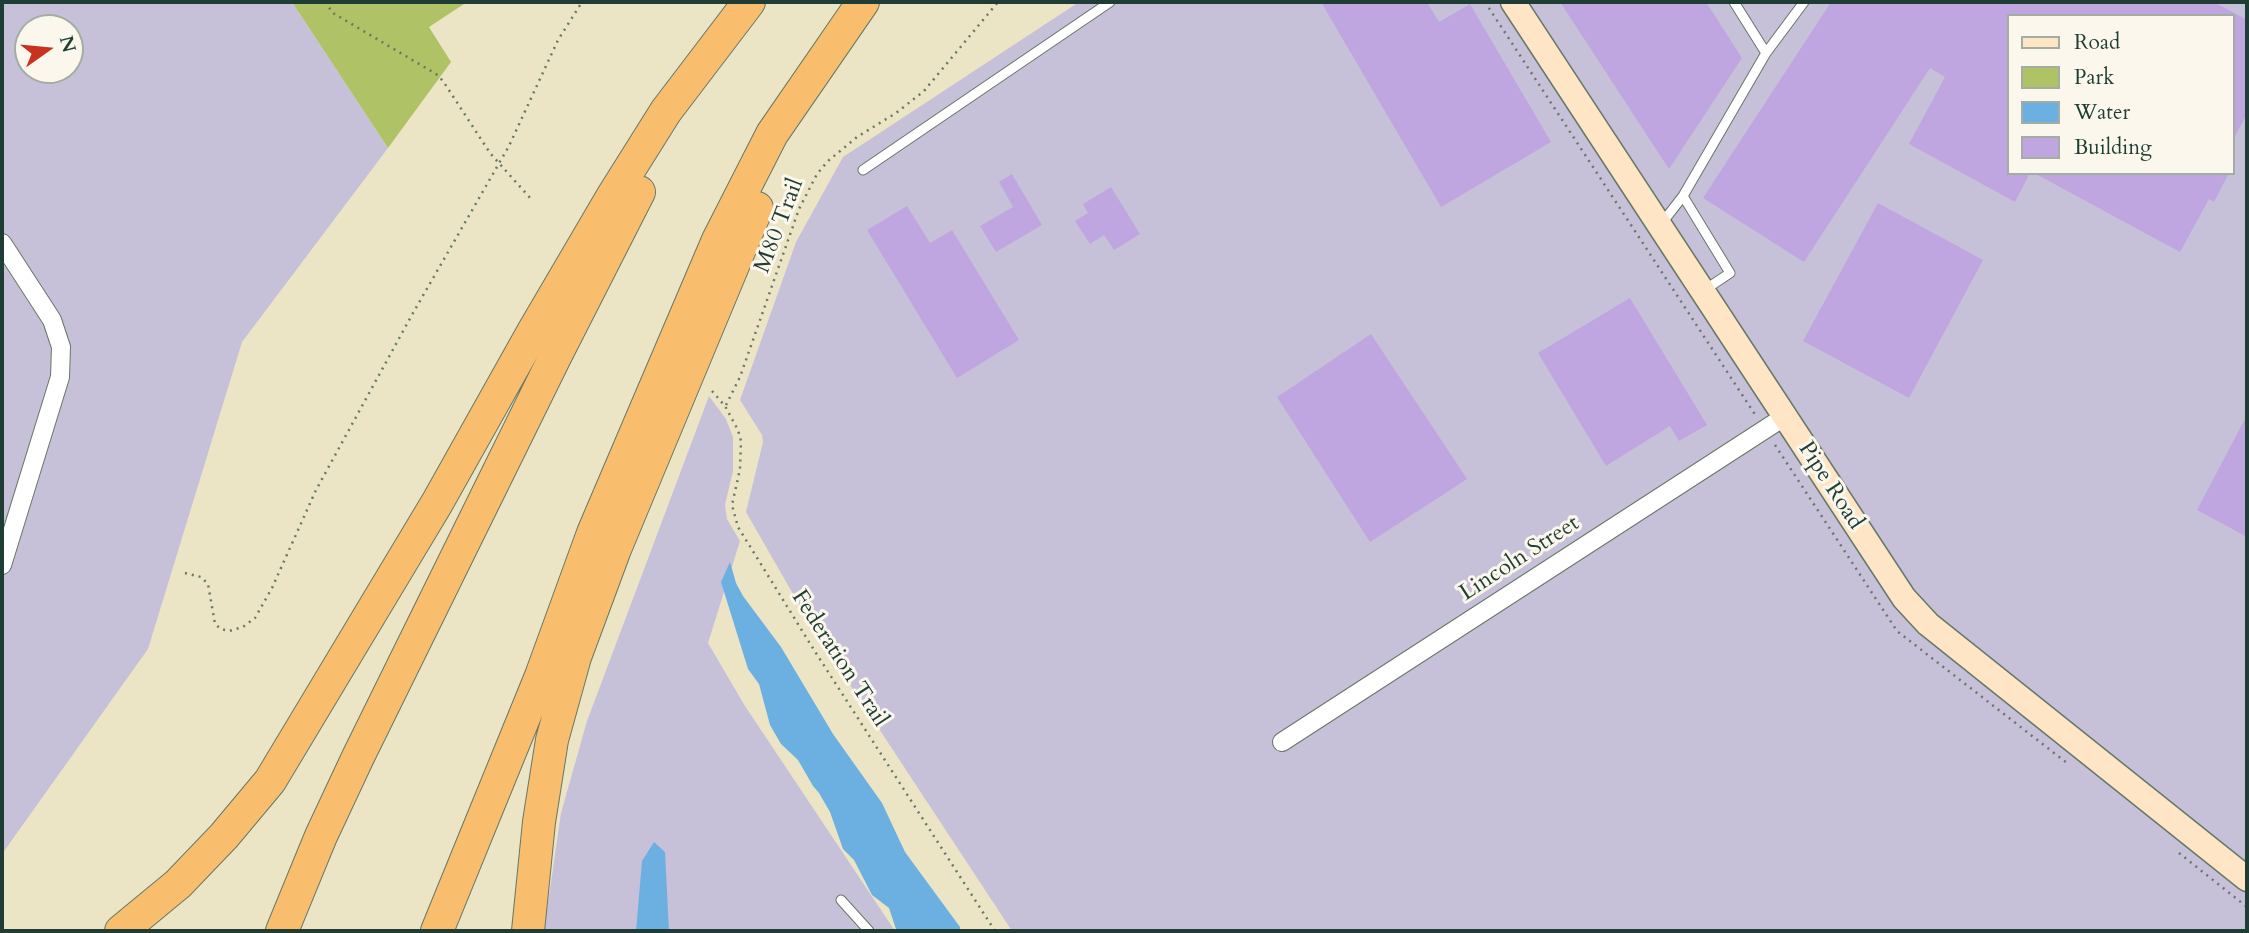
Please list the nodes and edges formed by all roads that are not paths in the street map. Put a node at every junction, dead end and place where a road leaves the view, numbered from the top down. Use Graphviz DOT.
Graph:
graph roads {
  1 [pos="749,2"];
  2 [pos="766,2"];
  3 [pos="863,2"];
  4 [pos="870,2"];
  5 [pos="1110,2"];
  6 [pos="1513,2"];
  7 [pos="1734,2"];
  8 [pos="1804,2"];
  9 [pos="1766,53"];
  10 [pos="863,170"];
  11 [pos="1683,197"];
  12 [pos="1660,226"];
  13 [pos="2,243"];
  14 [pos="1703,291"];
  15 [pos="1784,416"];
  16 [pos="2,565"];
  17 [pos="1282,742"];
  18 [pos="2247,879"];
  19 [pos="841,900"];
  20 [pos="121,931"];
  21 [pos="282,931"];
  22 [pos="437,931"];
  23 [pos="528,931"];
  24 [pos="870,931"];
  1 -- 20 [label="highway"];
  2 -- 21 [label="highway"];
  3 -- 22 [label="highway"];
  4 -- 23 [label="highway"];
  5 -- 10 [label="lane"];
  6 -- 12 [label="street, Pipe Road"];
  7 -- 9 [label="lane"];
  8 -- 9 [label="lane"];
  9 -- 11 [label="lane"];
  11 -- 12 [label="lane"];
  11 -- 14 [label="lane"];
  12 -- 14 [label="street, Pipe Road"];
  13 -- 16 [label="street"];
  14 -- 15 [label="street, Pipe Road"];
  15 -- 17 [label="street, Lincoln Street"];
  15 -- 18 [label="street, Pipe Road"];
  19 -- 24 [label="lane"];
}
